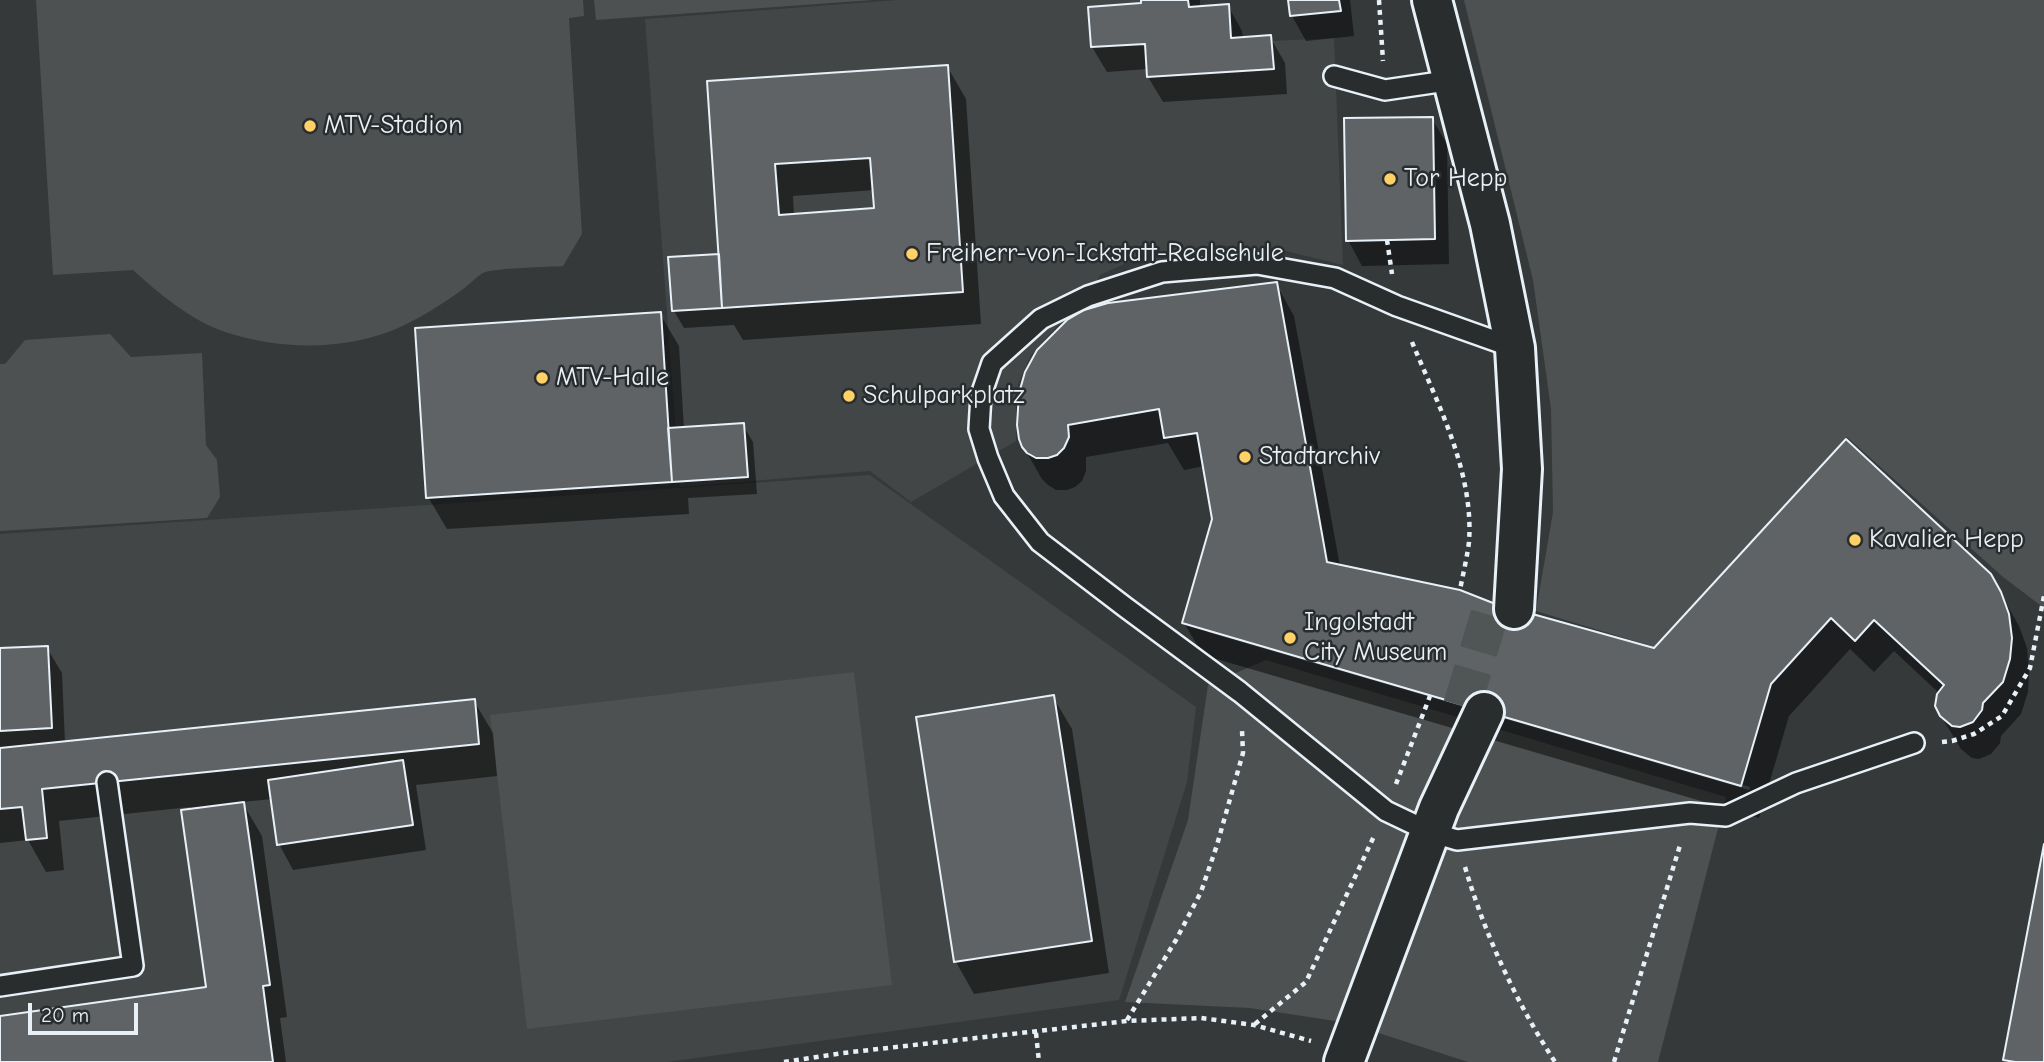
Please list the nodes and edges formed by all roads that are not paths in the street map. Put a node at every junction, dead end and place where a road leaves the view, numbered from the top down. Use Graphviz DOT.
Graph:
graph roads {
  1 [pos="1432,0"];
  2 [pos="1334,76"];
  3 [pos="1453,80"];
  4 [pos="1515,348"];
  5 [pos="1489,601"];
  6 [pos="1459,704"];
  7 [pos="1914,743"];
  8 [pos="107,782"];
  9 [pos="1442,827"];
  10 [pos="0,986"];
  11 [pos="1346,1057"];
  1 -- 3 [label="street"];
  2 -- 3 [label="lane"];
  3 -- 4 [label="street"];
  4 -- 5 [label="street"];
  4 -- 9 [label="lane"];
  6 -- 9 [label="street"];
  7 -- 9 [label="lane"];
  8 -- 10 [label="lane"];
  9 -- 11 [label="street"];
}
